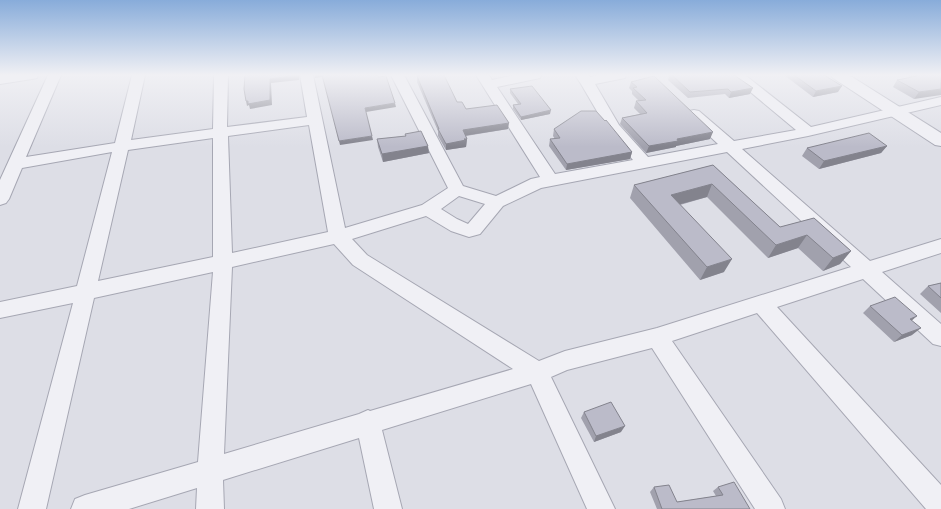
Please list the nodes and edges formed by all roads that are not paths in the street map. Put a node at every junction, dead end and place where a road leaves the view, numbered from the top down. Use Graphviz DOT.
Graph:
graph roads {
  1 [pos="45,99"];
  2 [pos="133,99"];
  3 [pos="220,99"];
  4 [pos="311,99"];
  5 [pos="409,99"];
  6 [pos="498,99"];
  7 [pos="596,99"];
  8 [pos="766,99"];
  9 [pos="875,99"];
  10 [pos="680,101"];
  11 [pos="941,101"];
  12 [pos="895,112"];
  13 [pos="316,120"];
  14 [pos="808,132"];
  15 [pos="220,134"];
  16 [pos="941,141"];
  17 [pos="122,146"];
  18 [pos="729,147"];
  19 [pos="644,162"];
  20 [pos="16,164"];
  21 [pos="552,181"];
  22 [pos="457,190"];
  23 [pos="0,199"];
  24 [pos="497,202"];
  25 [pos="428,209"];
  26 [pos="338,237"];
  27 [pos="941,246"];
  28 [pos="223,261"];
  29 [pos="868,270"];
  30 [pos="85,293"];
  31 [pos="761,303"];
  32 [pos="0,310"];
  33 [pos="656,337"];
  34 [pos="941,337"];
  35 [pos="537,372"];
  36 [pos="368,422"];
  37 [pos="210,471"];
  38 [pos="941,505"];
  39 [pos="32,509"];
  40 [pos="85,509"];
  41 [pos="210,509"];
  42 [pos="388,509"];
  43 [pos="601,509"];
  44 [pos="771,509"];
  1 -- 20 [label="street"];
  2 -- 17 [label="street"];
  3 -- 15 [label="street"];
  4 -- 13 [label="street"];
  5 -- 22 [label="street"];
  6 -- 21 [label="street"];
  7 -- 19 [label="street"];
  8 -- 14 [label="street"];
  9 -- 12 [label="street"];
  10 -- 18 [label="street"];
  11 -- 12 [label="street"];
  12 -- 14 [label="street"];
  12 -- 16 [label="street"];
  13 -- 15 [label="street"];
  13 -- 26 [label="street"];
  14 -- 18 [label="street"];
  15 -- 17 [label="street"];
  15 -- 28 [label="street"];
  17 -- 20 [label="street"];
  17 -- 30 [label="street"];
  18 -- 19 [label="street"];
  18 -- 29 [label="street"];
  19 -- 21 [label="street"];
  20 -- 23 [label="street"];
  21 -- 24 [label="street"];
  22 -- 24 [label="street"];
  22 -- 25 [label="street"];
  24 -- 25 [label="street"];
  25 -- 26 [label="street"];
  26 -- 28 [label="street"];
  26 -- 35 [label="street"];
  27 -- 29 [label="street"];
  28 -- 30 [label="street"];
  28 -- 37 [label="street"];
  29 -- 31 [label="street"];
  29 -- 34 [label="street"];
  30 -- 32 [label="street"];
  30 -- 39 [label="street"];
  31 -- 33 [label="street"];
  31 -- 38 [label="street"];
  33 -- 35 [label="street"];
  33 -- 44 [label="street"];
  35 -- 36 [label="street"];
  35 -- 43 [label="street"];
  36 -- 37 [label="street"];
  36 -- 42 [label="street"];
  37 -- 40 [label="street"];
  37 -- 41 [label="street"];
}
